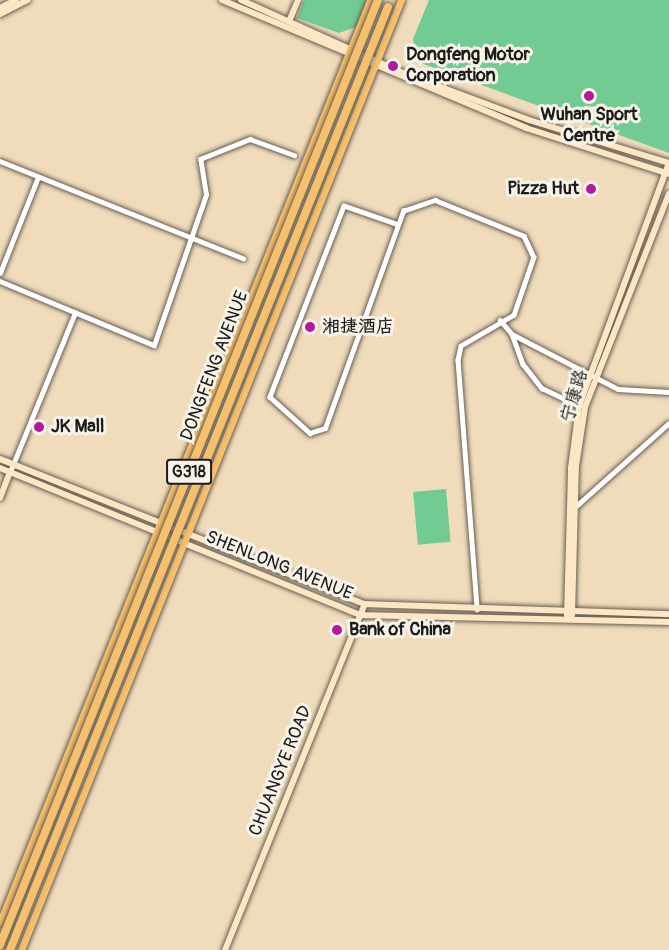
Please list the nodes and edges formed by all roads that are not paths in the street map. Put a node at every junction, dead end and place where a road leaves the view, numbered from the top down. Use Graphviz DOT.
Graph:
graph roads {
  1 [pos="16,0"];
  2 [pos="28,0"];
  3 [pos="222,0"];
  4 [pos="241,0"];
  5 [pos="298,0"];
  6 [pos="370,0"];
  7 [pos="378,0"];
  8 [pos="400,0"];
  9 [pos="388,7"];
  10 [pos="0,8"];
  11 [pos="0,14"];
  12 [pos="290,19"];
  13 [pos="348,50"];
  14 [pos="377,64"];
  15 [pos="294,156"];
  16 [pos="0,161"];
  17 [pos="669,163"];
  18 [pos="667,173"];
  19 [pos="38,177"];
  20 [pos="669,194"];
  21 [pos="396,224"];
  22 [pos="193,238"];
  23 [pos="243,258"];
  24 [pos="0,273"];
  25 [pos="0,281"];
  26 [pos="75,313"];
  27 [pos="500,320"];
  28 [pos="512,334"];
  29 [pos="593,374"];
  30 [pos="669,392"];
  31 [pos="582,406"];
  32 [pos="669,423"];
  33 [pos="0,459"];
  34 [pos="14,465"];
  35 [pos="0,468"];
  36 [pos="10,472"];
  37 [pos="0,498"];
  38 [pos="572,510"];
  39 [pos="162,522"];
  40 [pos="158,532"];
  41 [pos="187,533"];
  42 [pos="183,543"];
  43 [pos="365,604"];
  44 [pos="477,609"];
  45 [pos="669,614"];
  46 [pos="360,615"];
  47 [pos="570,615"];
  48 [pos="669,622"];
  49 [pos="0,922"];
  50 [pos="0,945"];
  51 [pos="10,950"];
  52 [pos="21,950"];
  53 [pos="225,950"];
  1 -- 10 [label="main road"];
  2 -- 11 [label="main road"];
  3 -- 13 [label="main road"];
  4 -- 12 [label="main road"];
  5 -- 12 [label="main road"];
  6 -- 13 [label="main road"];
  7 -- 50 [label="highway, DONGFENG AVENUE / G318, bridge"];
  8 -- 14 [label="main road"];
  9 -- 51 [label="highway, DONGFENG AVENUE / G318, bridge"];
  12 -- 13 [label="main road"];
  13 -- 14 [label="main road"];
  13 -- 14 [label="main road"];
  13 -- 39 [label="main road"];
  14 -- 17 [label="main road"];
  14 -- 18 [label="main road"];
  14 -- 41 [label="main road"];
  15 -- 22 [label="street"];
  16 -- 19 [label="street"];
  17 -- 18 [label="main road"];
  18 -- 29 [label="main road"];
  19 -- 22 [label="street"];
  19 -- 24 [label="street"];
  20 -- 29 [label="main road, 宁康路"];
  21 -- 21 [label="street"];
  21 -- 27 [label="street"];
  22 -- 23 [label="street"];
  22 -- 26 [label="street"];
  25 -- 26 [label="street"];
  26 -- 34 [label="street"];
  27 -- 28 [label="street"];
  27 -- 44 [label="street"];
  28 -- 29 [label="street"];
  28 -- 31 [label="street"];
  29 -- 30 [label="street"];
  29 -- 31 [label="main road, 宁康路"];
  31 -- 38 [label="main road, 宁康路"];
  32 -- 38 [label="street"];
  33 -- 34 [label="main road, SHENLONG AVENUE"];
  34 -- 36 [label="street"];
  34 -- 39 [label="main road, SHENLONG AVENUE"];
  35 -- 36 [label="main road, SHENLONG AVENUE"];
  36 -- 37 [label="main road"];
  36 -- 40 [label="main road, SHENLONG AVENUE"];
  38 -- 47 [label="main road, 宁康路"];
  39 -- 40 [label="main road"];
  39 -- 41 [label="main road, SHENLONG AVENUE"];
  40 -- 42 [label="main road, SHENLONG AVENUE"];
  40 -- 49 [label="main road"];
  41 -- 42 [label="main road"];
  41 -- 43 [label="main road, SHENLONG AVENUE"];
  42 -- 46 [label="main road, SHENLONG AVENUE"];
  42 -- 52 [label="main road"];
  43 -- 44 [label="main road, SHENLONG AVENUE"];
  43 -- 46 [label="main road, CHUANGYE ROAD"];
  44 -- 47 [label="main road, SHENLONG AVENUE"];
  45 -- 47 [label="main road, SHENLONG AVENUE"];
  46 -- 47 [label="main road, SHENLONG AVENUE"];
  46 -- 53 [label="main road, CHUANGYE ROAD"];
  47 -- 48 [label="main road, SHENLONG AVENUE"];
}
